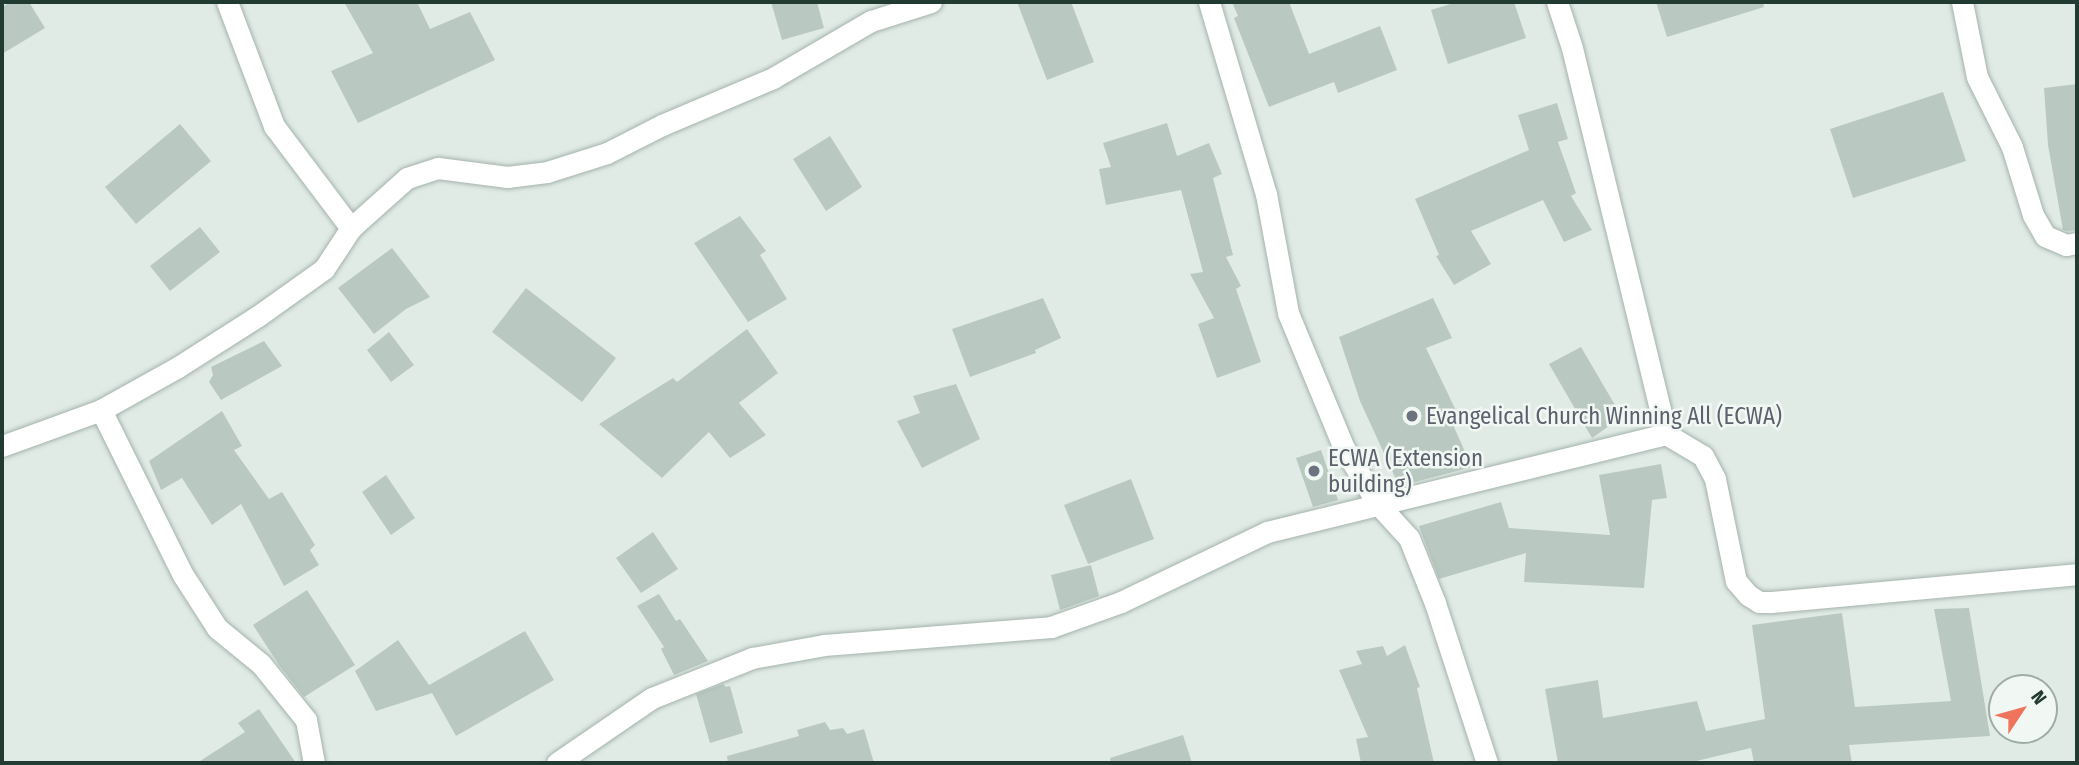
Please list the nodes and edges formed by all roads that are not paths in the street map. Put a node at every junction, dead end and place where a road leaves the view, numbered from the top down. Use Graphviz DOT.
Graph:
graph roads {
  1 [pos="227,2"];
  2 [pos="931,2"];
  3 [pos="1209,2"];
  4 [pos="1557,2"];
  5 [pos="1962,2"];
  6 [pos="351,228"];
  7 [pos="2077,243"];
  8 [pos="101,410"];
  9 [pos="1666,434"];
  10 [pos="2,446"];
  11 [pos="1377,503"];
  12 [pos="2077,573"];
  13 [pos="314,763"];
  14 [pos="557,763"];
  15 [pos="1487,763"];
  1 -- 6 [label="street"];
  2 -- 6 [label="street"];
  3 -- 11 [label="street"];
  4 -- 9 [label="street"];
  5 -- 7 [label="street"];
  6 -- 8 [label="street"];
  8 -- 10 [label="street"];
  8 -- 13 [label="street"];
  9 -- 11 [label="street"];
  9 -- 12 [label="street"];
  11 -- 14 [label="street"];
  11 -- 15 [label="street"];
}
